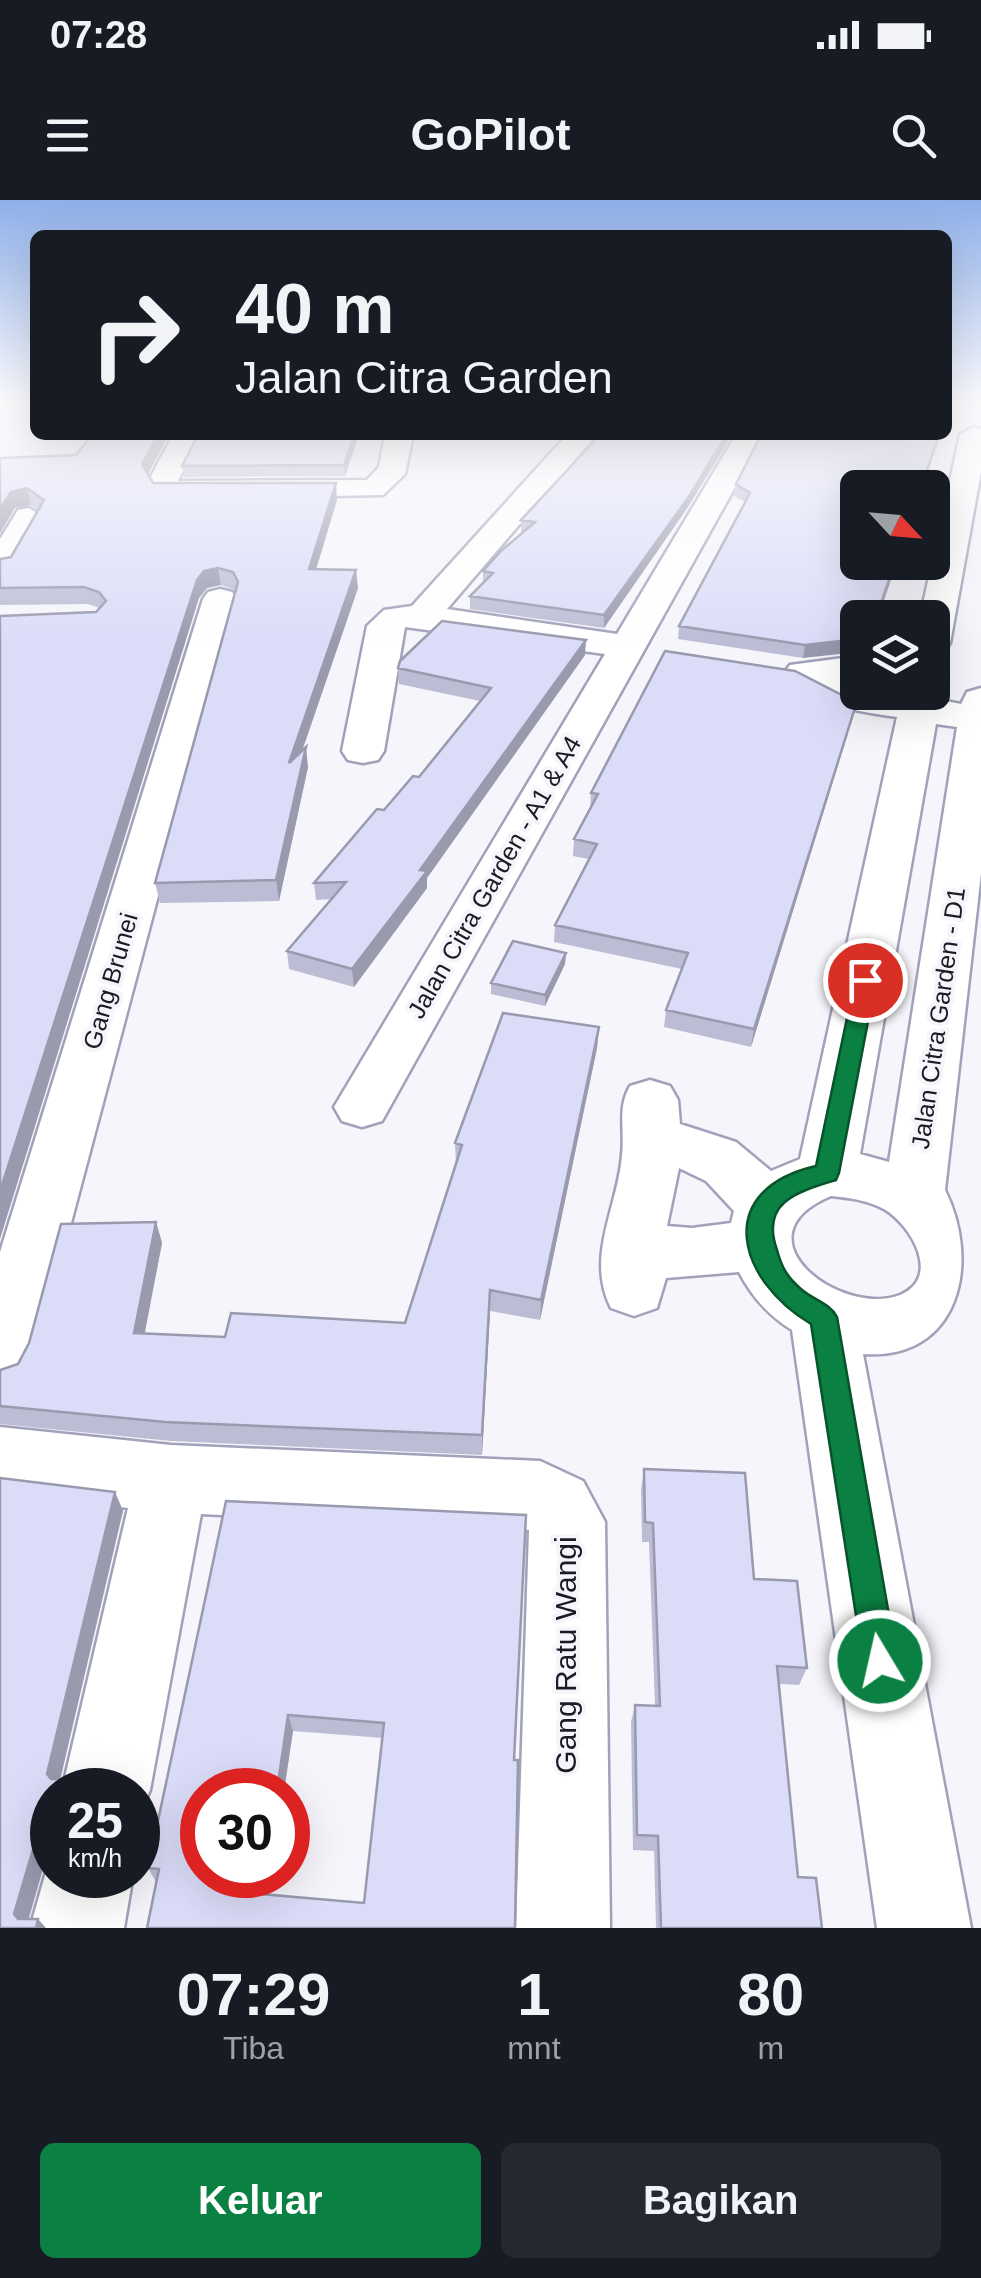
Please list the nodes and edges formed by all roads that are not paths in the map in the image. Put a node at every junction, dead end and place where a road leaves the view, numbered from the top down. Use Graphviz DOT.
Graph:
graph roads {
  1 [pos="163,483"];
  2 [pos="387,483"];
  3 [pos="535,483"];
  4 [pos="727,483"];
  5 [pos="959,483"];
  6 [pos="29,516"];
  7 [pos="0,565"];
  8 [pos="220,599"];
  9 [pos="939,600"];
  10 [pos="416,616"];
  11 [pos="646,649"];
  12 [pos="764,667"];
  13 [pos="840,670"];
  14 [pos="802,673"];
  15 [pos="840,692"];
  16 [pos="950,698"];
  17 [pos="980,705"];
  18 [pos="922,710"];
  19 [pos="363,751"];
  20 [pos="362,1106"];
  21 [pos="827,1173"];
  22 [pos="762,1228"];
  23 [pos="953,1236"];
  24 [pos="823,1317"];
  25 [pos="0,1362"];
  26 [pos="0,1460"];
  27 [pos="171,1478"];
  28 [pos="111,1768"];
  29 [pos="83,1898"];
  30 [pos="77,1928"];
  31 [pos="563,1928"];
  32 [pos="924,1928"];
  1 -- 2 [label="street"];
  3 -- 10 [label="street"];
  4 -- 11 [label="street, Jalan Citra Garden - A1 & A4"];
  5 -- 9 [label="street"];
  6 -- 7 [label="street"];
  8 -- 25 [label="street, Gang Brunei"];
  10 -- 11 [label="street"];
  10 -- 19 [label="street"];
  11 -- 20 [label="street, Jalan Citra Garden - A1 & A4"];
  12 -- 14 [label="street"];
  13 -- 14 [label="street"];
  14 -- 15 [label="street"];
  16 -- 17 [label="street"];
  17 -- 23 [label="street, Jalan Citra Garden - D1"];
  18 -- 21 [label="street"];
  21 -- 22 [label="street"];
  21 -- 23 [label="street"];
  22 -- 22 [label="street"];
  22 -- 24 [label="street"];
  23 -- 24 [label="street"];
  24 -- 32 [label="street"];
  26 -- 27 [label="street"];
  27 -- 28 [label="street"];
  27 -- 31 [label="street, Gang Ratu Wangi"];
  29 -- 30 [label="street"];
}
